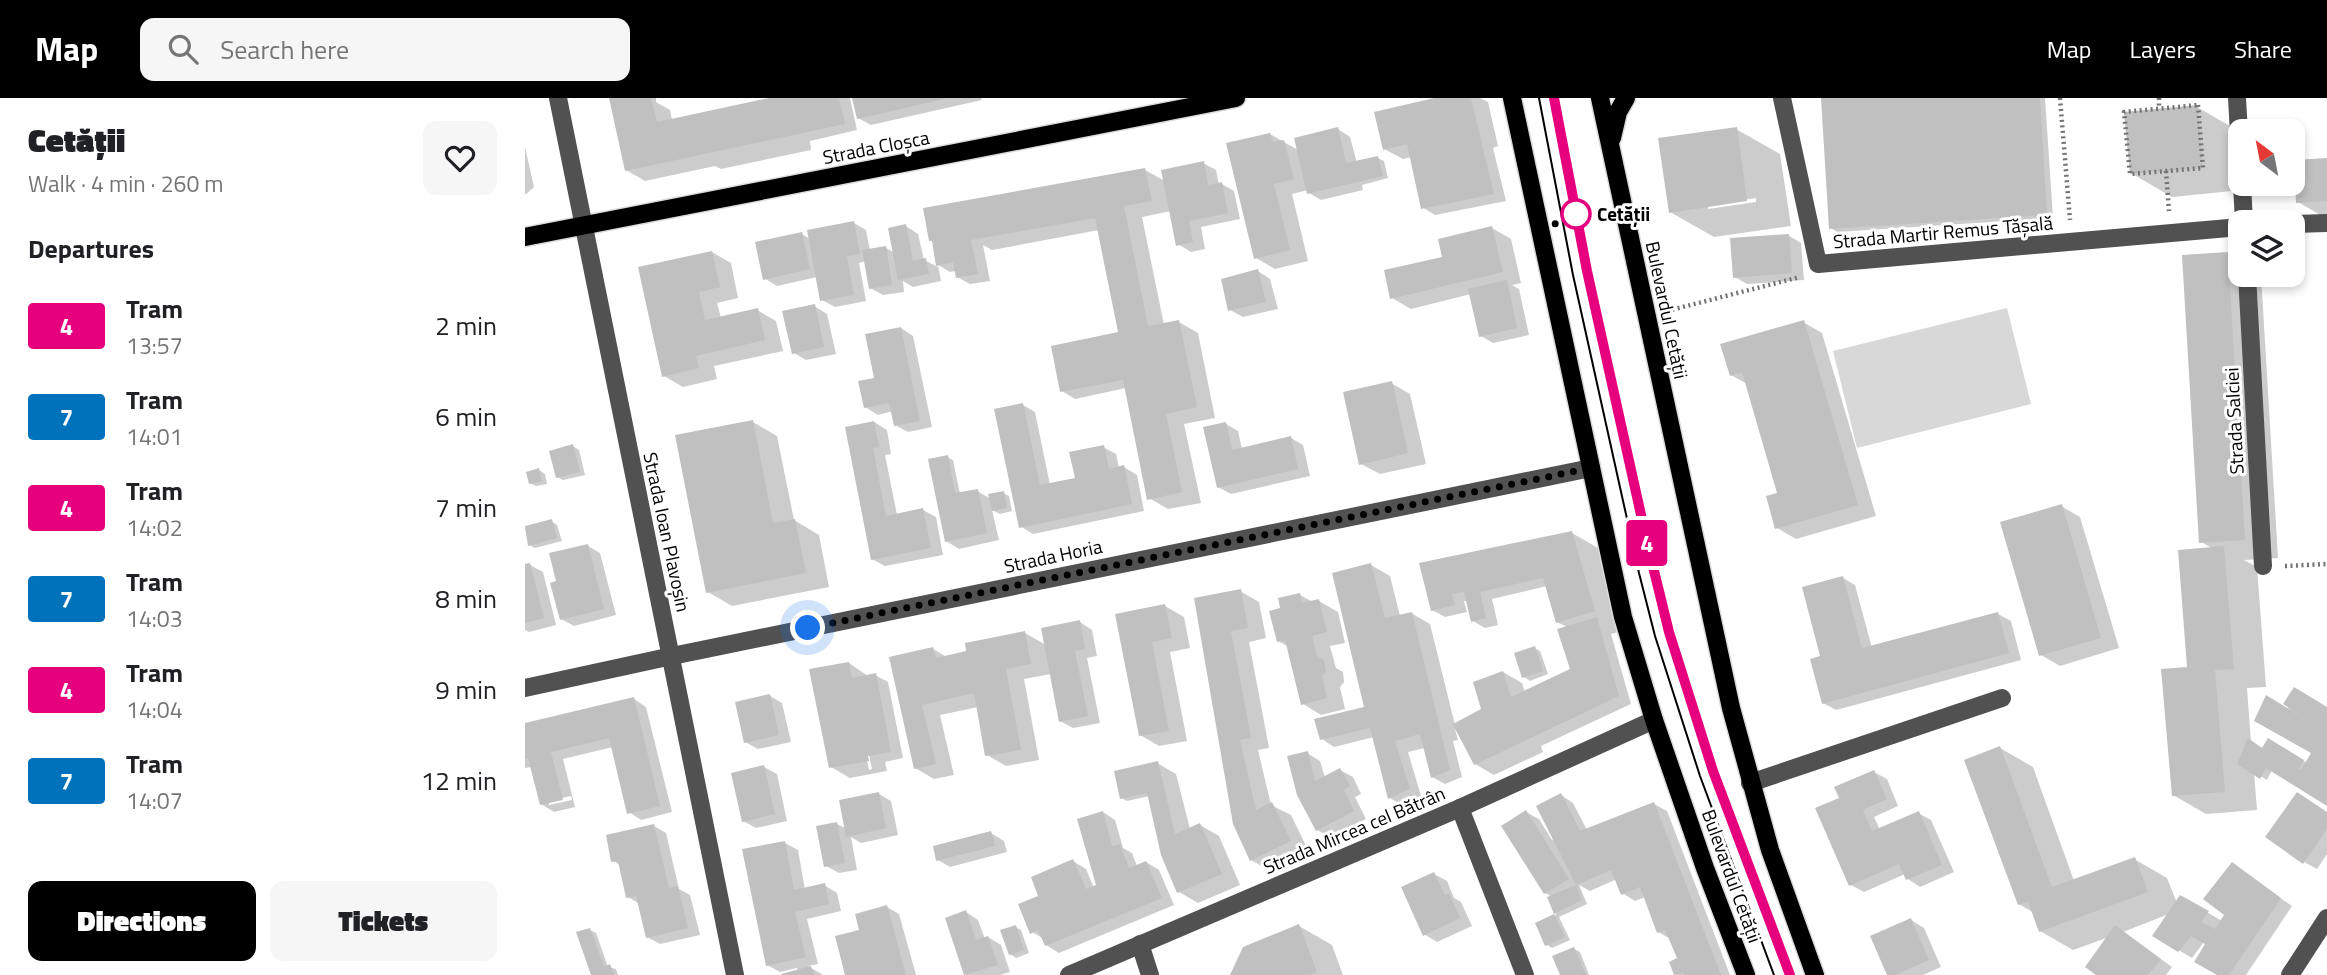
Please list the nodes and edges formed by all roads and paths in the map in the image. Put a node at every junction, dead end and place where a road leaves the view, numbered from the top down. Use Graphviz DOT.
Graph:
graph roads {
  1 [pos="558,98"];
  2 [pos="1236,98"];
  3 [pos="1511,98"];
  4 [pos="1600,98"];
  5 [pos="1626,98"];
  6 [pos="1782,98"];
  7 [pos="2060,98"];
  8 [pos="2159,98"];
  9 [pos="2237,98"];
  10 [pos="2159,109"];
  11 [pos="2238,119"];
  12 [pos="1610,145"];
  13 [pos="2166,171"];
  14 [pos="2327,223"];
  15 [pos="2305,224"];
  16 [pos="583,226"];
  17 [pos="2228,228"];
  18 [pos="2170,233"];
  19 [pos="525,237"];
  20 [pos="2071,242"];
  21 [pos="1818,264"];
  22 [pos="2248,287"];
  23 [pos="1666,311"];
  24 [pos="1591,468"];
  25 [pos="2327,564"];
  26 [pos="2263,566"];
  27 [pos="672,656"];
  28 [pos="525,688"];
  29 [pos="2001,698"];
  30 [pos="1654,720"];
  31 [pos="1750,783"];
  32 [pos="1460,808"];
  33 [pos="2327,918"];
  34 [pos="1140,944"];
  35 [pos="735,975"];
  36 [pos="1069,975"];
  37 [pos="1150,975"];
  38 [pos="1525,975"];
  39 [pos="1746,975"];
  40 [pos="1815,975"];
  41 [pos="2290,975"];
  1 -- 16 [label="street, Strada Ioan Plavoșin"];
  2 -- 16 [label="main road, Strada Cloșca"];
  3 -- 24 [label="main road, Bulevardul Cetății"];
  4 -- 12 [label="main road, Bulevardul Cetății"];
  5 -- 12 [label="main road"];
  6 -- 21 [label="street, Strada Martir Remus Tășală"];
  7 -- 20 [label="path"];
  8 -- 10 [label="path"];
  9 -- 11 [label="street"];
  10 -- 13 [label="path"];
  10 -- 13 [label="path"];
  12 -- 31 [label="main road, Bulevardul Cetății"];
  13 -- 18 [label="path"];
  14 -- 15 [label="street"];
  16 -- 19 [label="main road, Strada Cloșca"];
  16 -- 27 [label="street, Strada Ioan Plavoșin"];
  17 -- 18 [label="street, Strada Martir Remus Tășală"];
  18 -- 20 [label="street, Strada Martir Remus Tășală"];
  20 -- 21 [label="street, Strada Martir Remus Tășală"];
  21 -- 23 [label="path"];
  22 -- 26 [label="street, Strada Salciei"];
  24 -- 27 [label="street, Strada Horia"];
  24 -- 30 [label="main road, Bulevardul Cetății"];
  25 -- 26 [label="path"];
  27 -- 28 [label="street, Strada Horia"];
  27 -- 35 [label="street, Strada Ioan Plavoșin"];
  29 -- 31 [label="street"];
  30 -- 32 [label="street, Strada Mircea cel Bătrân"];
  30 -- 39 [label="main road, Bulevardul Cetății"];
  31 -- 40 [label="main road, Bulevardul Cetății"];
  32 -- 34 [label="street, Strada Mircea cel Bătrân"];
  32 -- 38 [label="street"];
  33 -- 41 [label="street"];
  34 -- 36 [label="street, Strada Mircea cel Bătrân"];
  34 -- 37 [label="street"];
}
